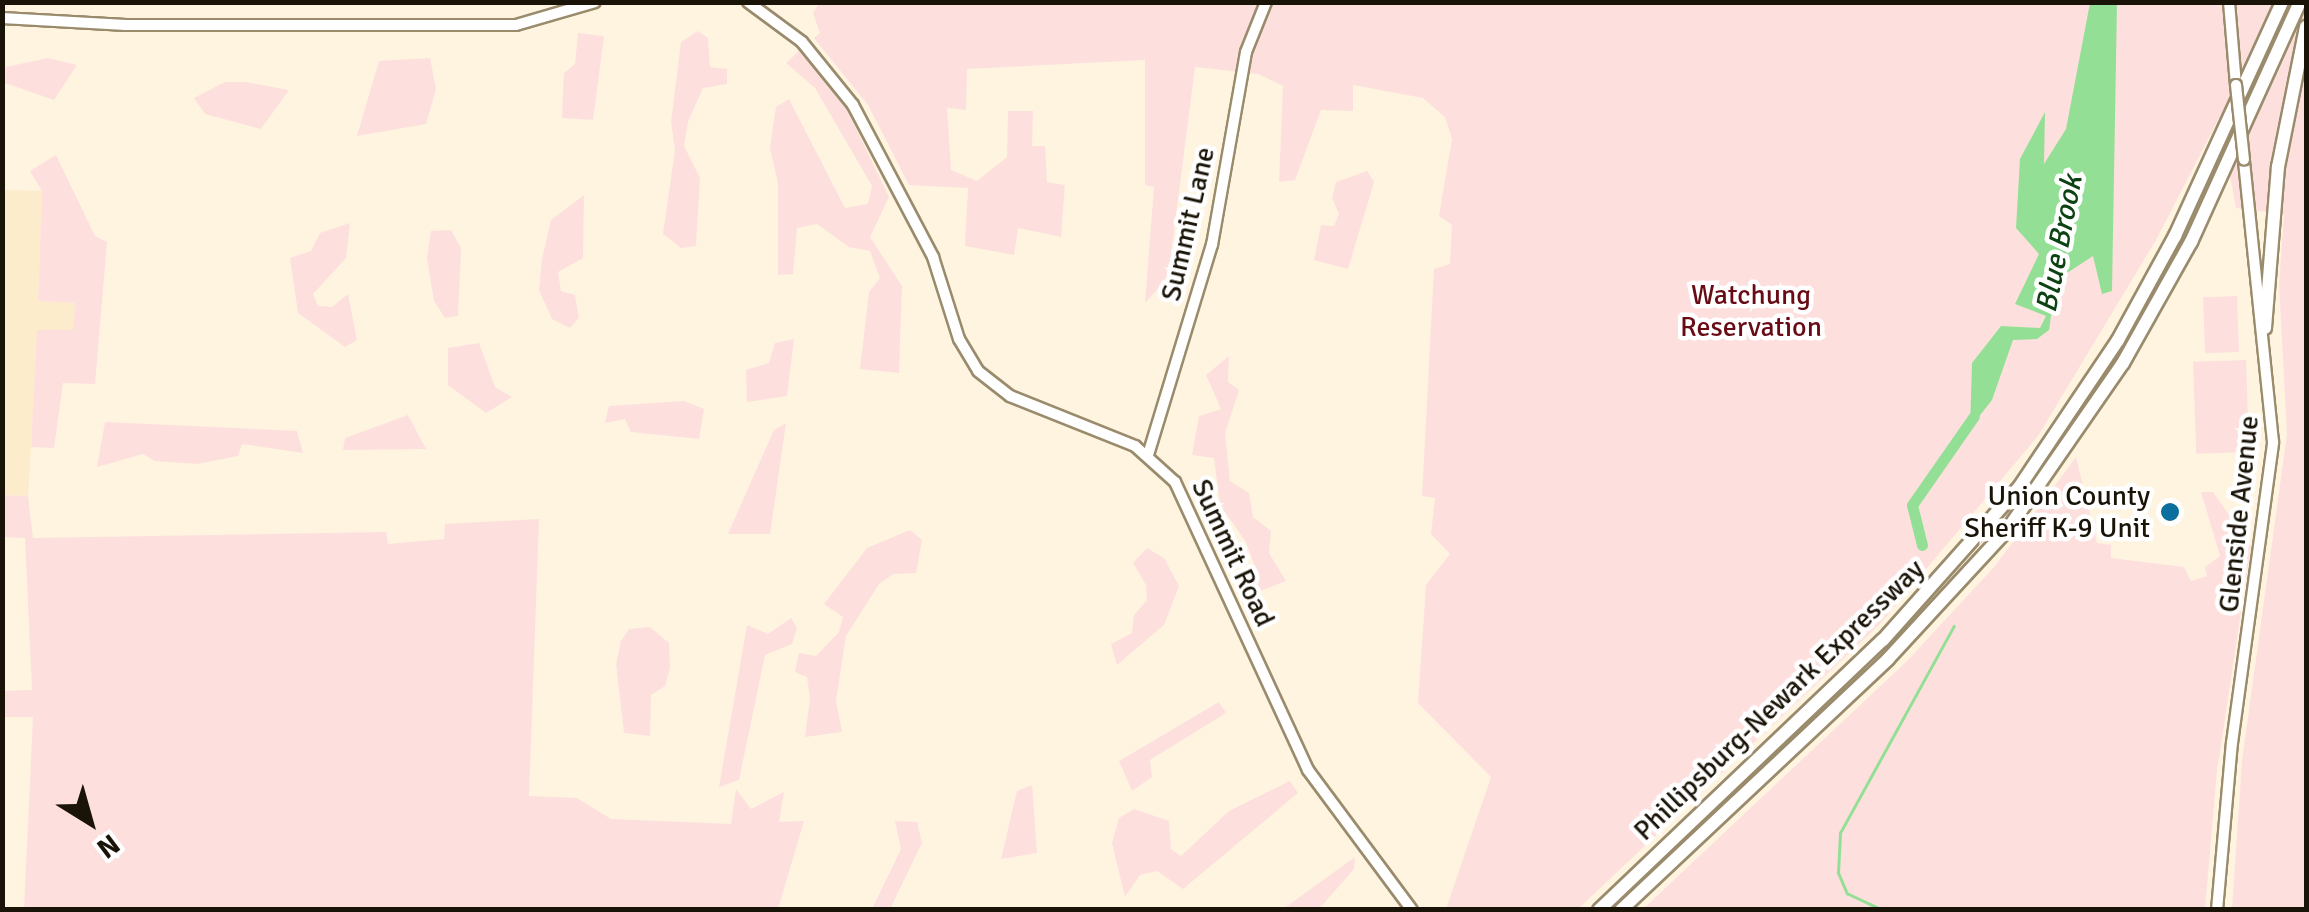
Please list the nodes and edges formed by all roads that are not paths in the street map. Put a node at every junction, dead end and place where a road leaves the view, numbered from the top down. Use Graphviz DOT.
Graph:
graph roads {
  1 [pos="595,2"];
  2 [pos="748,2"];
  3 [pos="1266,2"];
  4 [pos="2229,2"];
  5 [pos="2282,2"];
  6 [pos="2300,2"];
  7 [pos="2,18"];
  8 [pos="2306,28"];
  9 [pos="2264,328"];
  10 [pos="1148,455"];
  11 [pos="1412,910"];
  12 [pos="1599,910"];
  13 [pos="1621,910"];
  14 [pos="2216,910"];
  1 -- 7 [label="main road"];
  2 -- 10 [label="main road, Summit Road"];
  3 -- 10 [label="main road, Summit Lane"];
  4 -- 9 [label="main road, Glenside Avenue, bridge"];
  5 -- 12 [label="highway, Phillipsburg-Newark Expressway"];
  6 -- 13 [label="highway, Phillipsburg-Newark Expressway"];
  8 -- 9 [label="highway"];
  9 -- 14 [label="main road, Glenside Avenue"];
  10 -- 11 [label="main road, Summit Road"];
}
